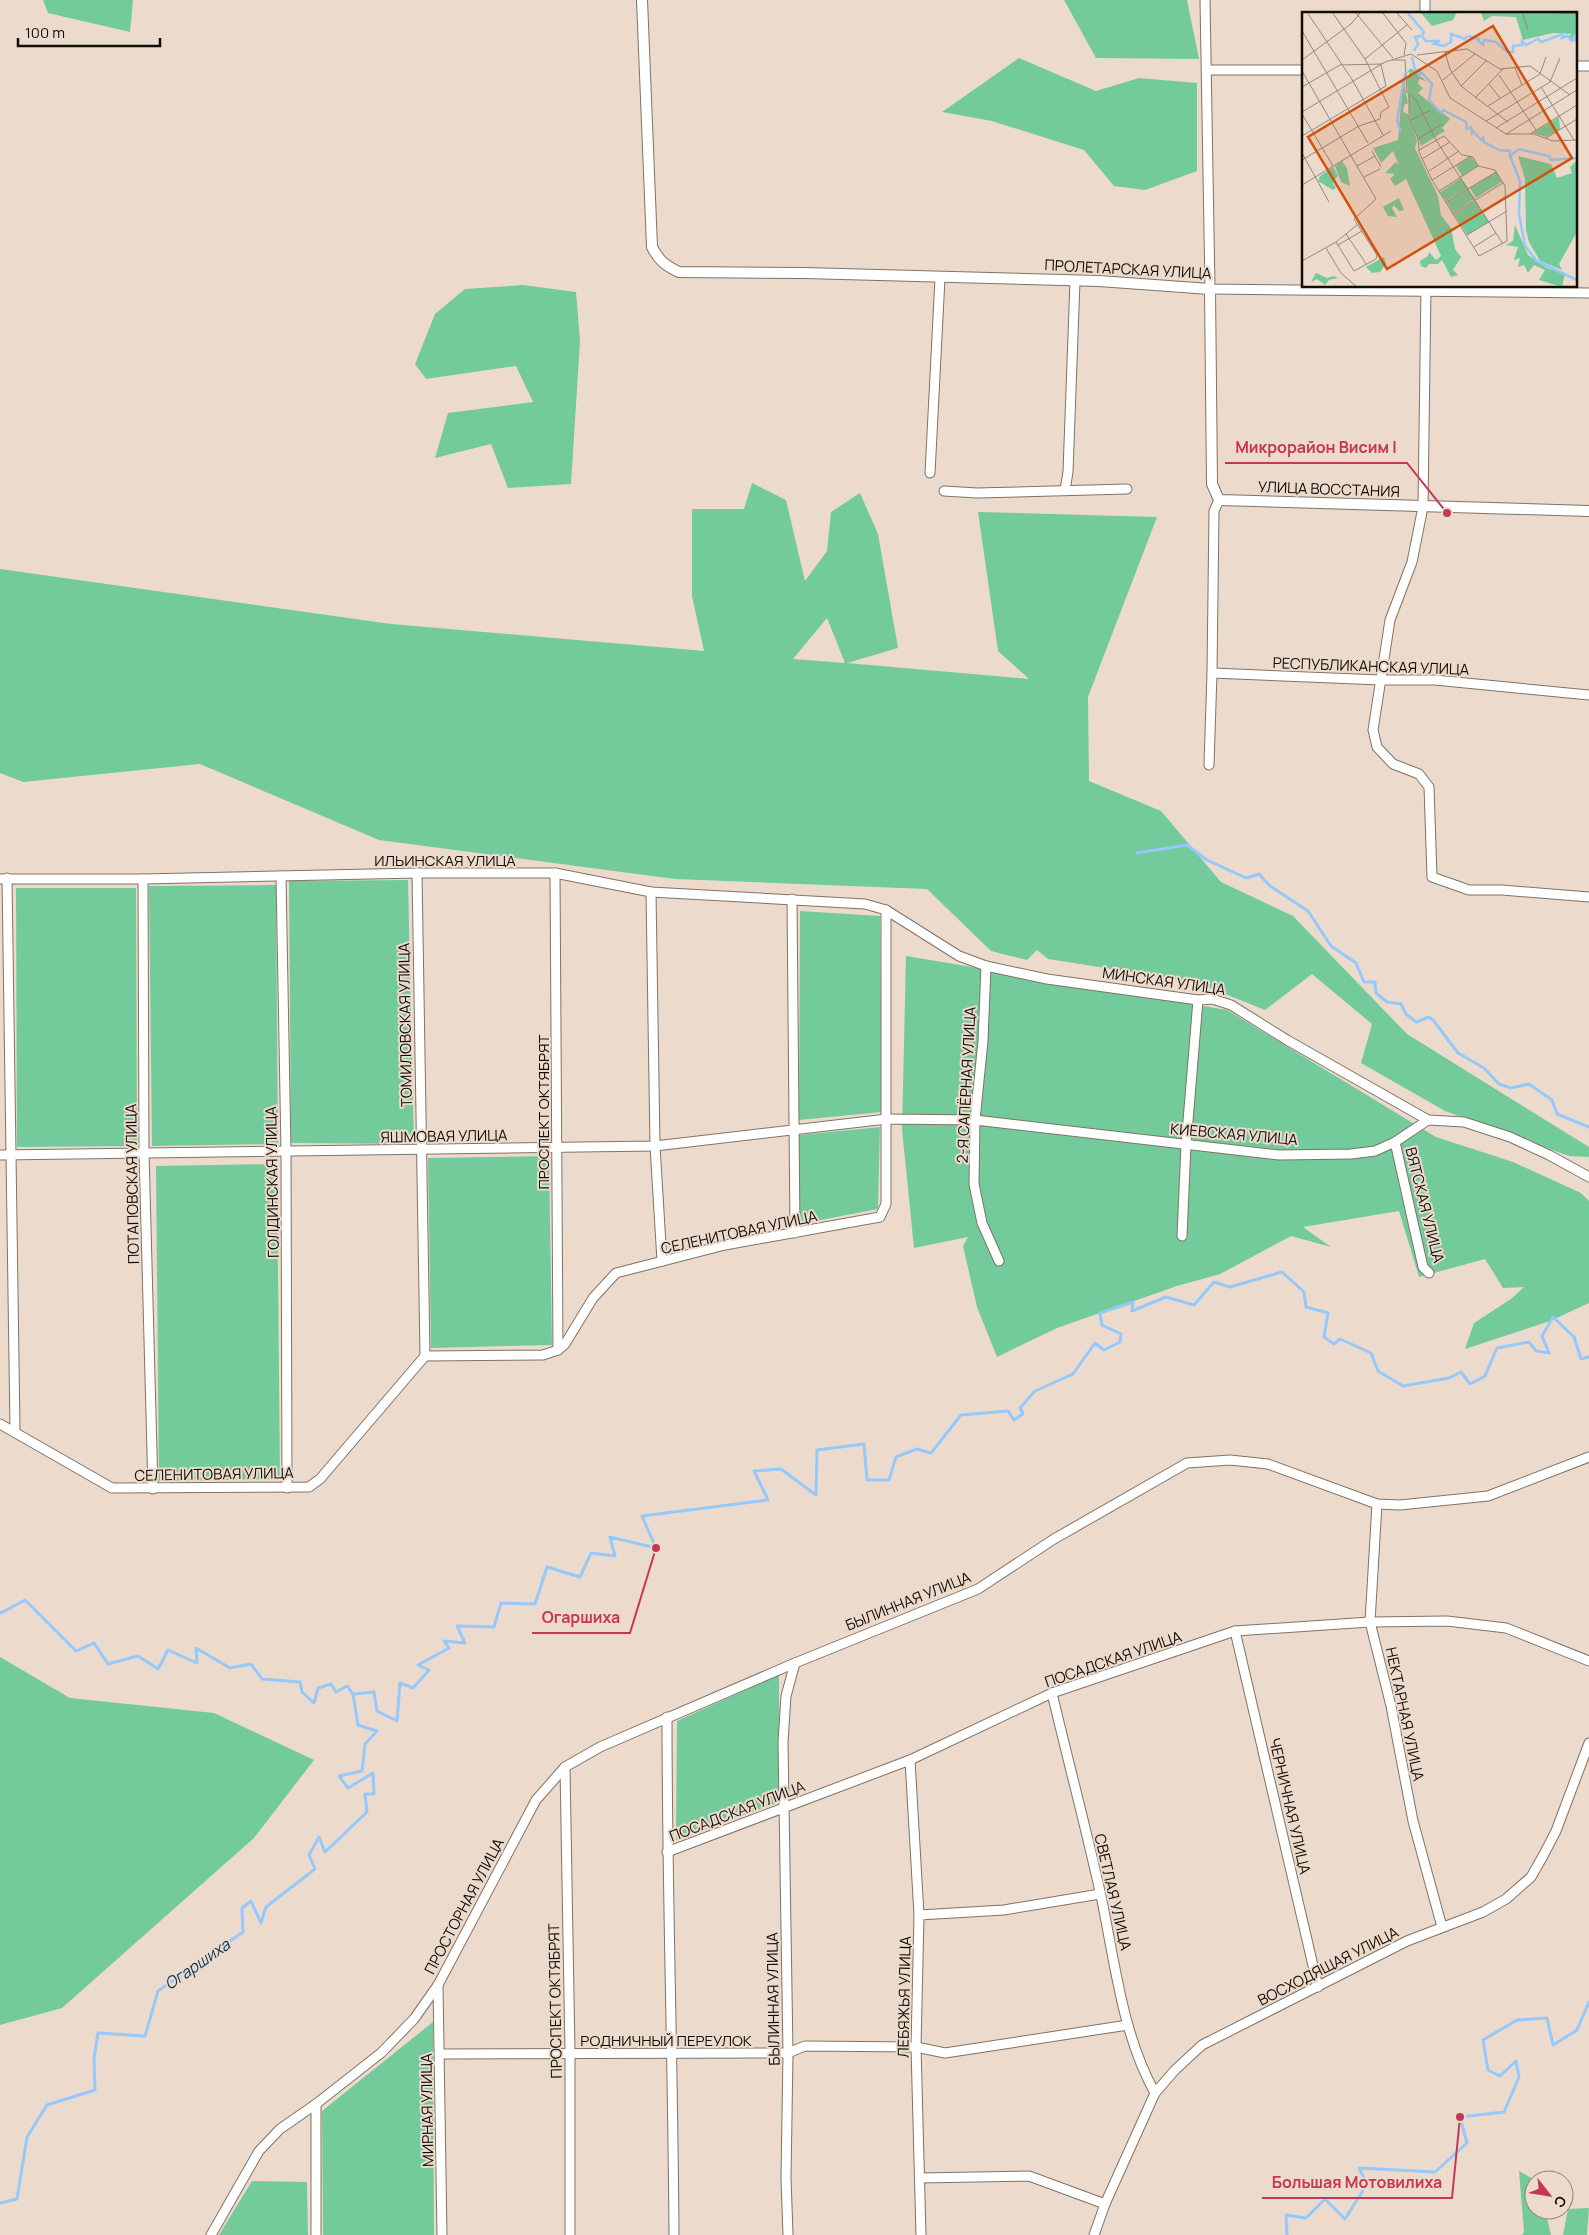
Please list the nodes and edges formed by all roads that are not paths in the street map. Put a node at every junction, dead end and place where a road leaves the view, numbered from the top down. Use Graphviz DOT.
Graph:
graph roads {
  1 [pos="642,0"];
  2 [pos="1205,0"];
  3 [pos="1576,66"];
  4 [pos="1589,66"];
  5 [pos="1207,70"];
  6 [pos="1302,70"];
  7 [pos="940,278"];
  8 [pos="1075,280"];
  9 [pos="1426,288"];
  10 [pos="1210,289"];
  11 [pos="1589,293"];
  12 [pos="930,473"];
  13 [pos="1127,489"];
  14 [pos="1065,490"];
  15 [pos="944,491"];
  16 [pos="1219,500"];
  17 [pos="1423,507"];
  18 [pos="1589,511"];
  19 [pos="1212,673"];
  20 [pos="1381,680"];
  21 [pos="1589,695"];
  22 [pos="1209,765"];
  23 [pos="417,873"];
  24 [pos="555,873"];
  25 [pos="281,876"];
  26 [pos="3,878"];
  27 [pos="143,879"];
  28 [pos="651,892"];
  29 [pos="1589,897"];
  30 [pos="792,899"];
  31 [pos="886,910"];
  32 [pos="986,966"];
  33 [pos="1198,1000"];
  34 [pos="887,1118"];
  35 [pos="975,1120"];
  36 [pos="1428,1120"];
  37 [pos="793,1129"];
  38 [pos="1396,1142"];
  39 [pos="1186,1145"];
  40 [pos="655,1146"];
  41 [pos="557,1148"];
  42 [pos="420,1150"];
  43 [pos="144,1152"];
  44 [pos="286,1152"];
  45 [pos="0,1155"];
  46 [pos="10,1155"];
  47 [pos="1589,1177"];
  48 [pos="795,1233"];
  49 [pos="1182,1236"];
  50 [pos="662,1261"];
  51 [pos="999,1261"];
  52 [pos="1429,1273"];
  53 [pos="558,1350"];
  54 [pos="425,1356"];
  55 [pos="0,1424"];
  56 [pos="15,1431"];
  57 [pos="1589,1456"];
  58 [pos="287,1488"];
  59 [pos="153,1489"];
  60 [pos="1376,1504"];
  61 [pos="1370,1622"];
  62 [pos="1235,1632"];
  63 [pos="1589,1661"];
  64 [pos="795,1663"];
  65 [pos="1052,1693"];
  66 [pos="667,1717"];
  67 [pos="1589,1742"];
  68 [pos="910,1760"];
  69 [pos="565,1767"];
  70 [pos="784,1808"];
  71 [pos="667,1852"];
  72 [pos="1100,1894"];
  73 [pos="919,1915"];
  74 [pos="1442,1927"];
  75 [pos="438,1985"];
  76 [pos="1318,1987"];
  77 [pos="1128,2025"];
  78 [pos="916,2047"];
  79 [pos="570,2053"];
  80 [pos="672,2053"];
  81 [pos="788,2053"];
  82 [pos="440,2054"];
  83 [pos="1155,2093"];
  84 [pos="316,2104"];
  85 [pos="920,2178"];
  86 [pos="1105,2204"];
  87 [pos="211,2235"];
  88 [pos="316,2235"];
  89 [pos="442,2235"];
  90 [pos="570,2235"];
  91 [pos="674,2235"];
  92 [pos="788,2235"];
  93 [pos="920,2235"];
  94 [pos="1094,2235"];
  1 -- 7 [label="street, ПРОЛЕТАРСКАЯ УЛИЦА"];
  2 -- 5 [label="street"];
  3 -- 4 [label="street"];
  5 -- 6 [label="street"];
  5 -- 10 [label="street"];
  7 -- 8 [label="street, ПРОЛЕТАРСКАЯ УЛИЦА"];
  7 -- 12 [label="street"];
  8 -- 10 [label="street, ПРОЛЕТАРСКАЯ УЛИЦА"];
  8 -- 14 [label="street"];
  9 -- 10 [label="street, ПРОЛЕТАРСКАЯ УЛИЦА"];
  9 -- 11 [label="street, ПРОЛЕТАРСКАЯ УЛИЦА"];
  9 -- 17 [label="street"];
  10 -- 16 [label="street"];
  13 -- 14 [label="street"];
  14 -- 15 [label="street"];
  16 -- 17 [label="street, УЛИЦА ВОССТАНИЯ"];
  16 -- 19 [label="street"];
  17 -- 18 [label="street, УЛИЦА ВОССТАНИЯ"];
  17 -- 20 [label="street"];
  19 -- 20 [label="street, РЕСПУБЛИКАНСКАЯ УЛИЦА"];
  19 -- 22 [label="street"];
  20 -- 21 [label="street, РЕСПУБЛИКАНСКАЯ УЛИЦА"];
  20 -- 29 [label="street"];
  23 -- 24 [label="street, ИЛЬИНСКАЯ УЛИЦА"];
  23 -- 25 [label="street, ИЛЬИНСКАЯ УЛИЦА"];
  23 -- 42 [label="street, ТОМИЛОВСКАЯ УЛИЦА"];
  24 -- 28 [label="street, ИЛЬИНСКАЯ УЛИЦА"];
  24 -- 41 [label="street, ПРОСПЕКТ ОКТЯБРЯТ"];
  25 -- 27 [label="street, ИЛЬИНСКАЯ УЛИЦА"];
  25 -- 44 [label="street, ГОЛДИНСКАЯ УЛИЦА"];
  26 -- 27 [label="street, ИЛЬИНСКАЯ УЛИЦА"];
  26 -- 46 [label="street"];
  27 -- 43 [label="street, ПОТАПОВСКАЯ УЛИЦА"];
  28 -- 30 [label="street, ИЛЬИНСКАЯ УЛИЦА"];
  28 -- 40 [label="street"];
  30 -- 31 [label="street, ИЛЬИНСКАЯ УЛИЦА"];
  30 -- 37 [label="street"];
  31 -- 32 [label="street, МИНСКАЯ УЛИЦА"];
  31 -- 34 [label="street"];
  32 -- 33 [label="street, МИНСКАЯ УЛИЦА"];
  32 -- 35 [label="street, 2-Я САПЁРНАЯ УЛИЦА"];
  33 -- 36 [label="street, МИНСКАЯ УЛИЦА"];
  33 -- 39 [label="street"];
  34 -- 35 [label="street, КИЕВСКАЯ УЛИЦА"];
  34 -- 37 [label="street, ЯШМОВАЯ УЛИЦА"];
  34 -- 48 [label="street, СЕЛЕНИТОВАЯ УЛИЦА"];
  35 -- 39 [label="street, КИЕВСКАЯ УЛИЦА"];
  35 -- 51 [label="street, 2-Я САПЁРНАЯ УЛИЦА"];
  36 -- 38 [label="street, КИЕВСКАЯ УЛИЦА"];
  36 -- 47 [label="street"];
  37 -- 40 [label="street, ЯШМОВАЯ УЛИЦА"];
  37 -- 48 [label="street"];
  38 -- 39 [label="street, КИЕВСКАЯ УЛИЦА"];
  38 -- 52 [label="street, ВЯТСКАЯ УЛИЦА"];
  39 -- 49 [label="street"];
  40 -- 41 [label="street, ЯШМОВАЯ УЛИЦА"];
  40 -- 50 [label="street"];
  41 -- 42 [label="street, ЯШМОВАЯ УЛИЦА"];
  41 -- 53 [label="street, ПРОСПЕКТ ОКТЯБРЯТ"];
  42 -- 44 [label="street, ЯШМОВАЯ УЛИЦА"];
  42 -- 54 [label="street, ТОМИЛОВСКАЯ УЛИЦА"];
  43 -- 44 [label="street, ЯШМОВАЯ УЛИЦА"];
  43 -- 46 [label="street, ЯШМОВАЯ УЛИЦА"];
  43 -- 59 [label="street, ПОТАПОВСКАЯ УЛИЦА"];
  44 -- 58 [label="street, ГОЛДИНСКАЯ УЛИЦА"];
  45 -- 46 [label="street, ЯШМОВАЯ УЛИЦА"];
  46 -- 56 [label="street"];
  48 -- 50 [label="street, СЕЛЕНИТОВАЯ УЛИЦА"];
  50 -- 53 [label="street, СЕЛЕНИТОВАЯ УЛИЦА"];
  53 -- 54 [label="street"];
  54 -- 58 [label="street, СЕЛЕНИТОВАЯ УЛИЦА"];
  55 -- 56 [label="street, СЕЛЕНИТОВАЯ УЛИЦА"];
  56 -- 59 [label="street, СЕЛЕНИТОВАЯ УЛИЦА"];
  57 -- 60 [label="street, БЫЛИННАЯ УЛИЦА"];
  58 -- 59 [label="street, СЕЛЕНИТОВАЯ УЛИЦА"];
  60 -- 61 [label="street, НЕКТАРНАЯ УЛИЦА"];
  60 -- 64 [label="street, БЫЛИННАЯ УЛИЦА"];
  61 -- 62 [label="street, ПОСАДСКАЯ УЛИЦА"];
  61 -- 63 [label="street, ПОСАДСКАЯ УЛИЦА"];
  61 -- 74 [label="street, НЕКТАРНАЯ УЛИЦА"];
  62 -- 65 [label="street, ПОСАДСКАЯ УЛИЦА"];
  62 -- 76 [label="street, ЧЕРНИЧНАЯ УЛИЦА"];
  64 -- 66 [label="street, ПРОСТОРНАЯ УЛИЦА"];
  64 -- 70 [label="street, БЫЛИННАЯ УЛИЦА"];
  65 -- 68 [label="street, ПОСАДСКАЯ УЛИЦА"];
  65 -- 72 [label="street, СВЕТЛАЯ УЛИЦА"];
  66 -- 69 [label="street, ПРОСТОРНАЯ УЛИЦА"];
  66 -- 71 [label="street"];
  67 -- 74 [label="street, ВОСХОДЯЩАЯ УЛИЦА"];
  68 -- 70 [label="street, ПОСАДСКАЯ УЛИЦА"];
  68 -- 73 [label="street, ЛЕБЯЖЬЯ УЛИЦА"];
  69 -- 75 [label="street, ПРОСТОРНАЯ УЛИЦА"];
  69 -- 79 [label="street, ПРОСПЕКТ ОКТЯБРЯТ"];
  70 -- 71 [label="street, ПОСАДСКАЯ УЛИЦА"];
  70 -- 81 [label="street, БЫЛИННАЯ УЛИЦА"];
  71 -- 80 [label="street"];
  72 -- 73 [label="street"];
  72 -- 77 [label="street, СВЕТЛАЯ УЛИЦА"];
  73 -- 78 [label="street, ЛЕБЯЖЬЯ УЛИЦА"];
  74 -- 76 [label="street, ВОСХОДЯЩАЯ УЛИЦА"];
  75 -- 82 [label="street, МИРНАЯ УЛИЦА"];
  75 -- 84 [label="street, ПРОСТОРНАЯ УЛИЦА"];
  76 -- 83 [label="street, ВОСХОДЯЩАЯ УЛИЦА"];
  77 -- 78 [label="street, РОДНИЧНЫЙ ПЕРЕУЛОК"];
  77 -- 83 [label="street, СВЕТЛАЯ УЛИЦА"];
  78 -- 81 [label="street, РОДНИЧНЫЙ ПЕРЕУЛОК"];
  78 -- 85 [label="street, ЛЕБЯЖЬЯ УЛИЦА"];
  79 -- 80 [label="street, РОДНИЧНЫЙ ПЕРЕУЛОК"];
  79 -- 82 [label="street, РОДНИЧНЫЙ ПЕРЕУЛОК"];
  79 -- 90 [label="street, ПРОСПЕКТ ОКТЯБРЯТ"];
  80 -- 81 [label="street, РОДНИЧНЫЙ ПЕРЕУЛОК"];
  80 -- 91 [label="street"];
  81 -- 92 [label="street, БЫЛИННАЯ УЛИЦА"];
  82 -- 89 [label="street, МИРНАЯ УЛИЦА"];
  83 -- 86 [label="street, ВОСХОДЯЩАЯ УЛИЦА"];
  84 -- 87 [label="street, ПРОСТОРНАЯ УЛИЦА"];
  84 -- 88 [label="street"];
  85 -- 86 [label="street"];
  85 -- 93 [label="street, ЛЕБЯЖЬЯ УЛИЦА"];
  86 -- 94 [label="street, ВОСХОДЯЩАЯ УЛИЦА"];
}
